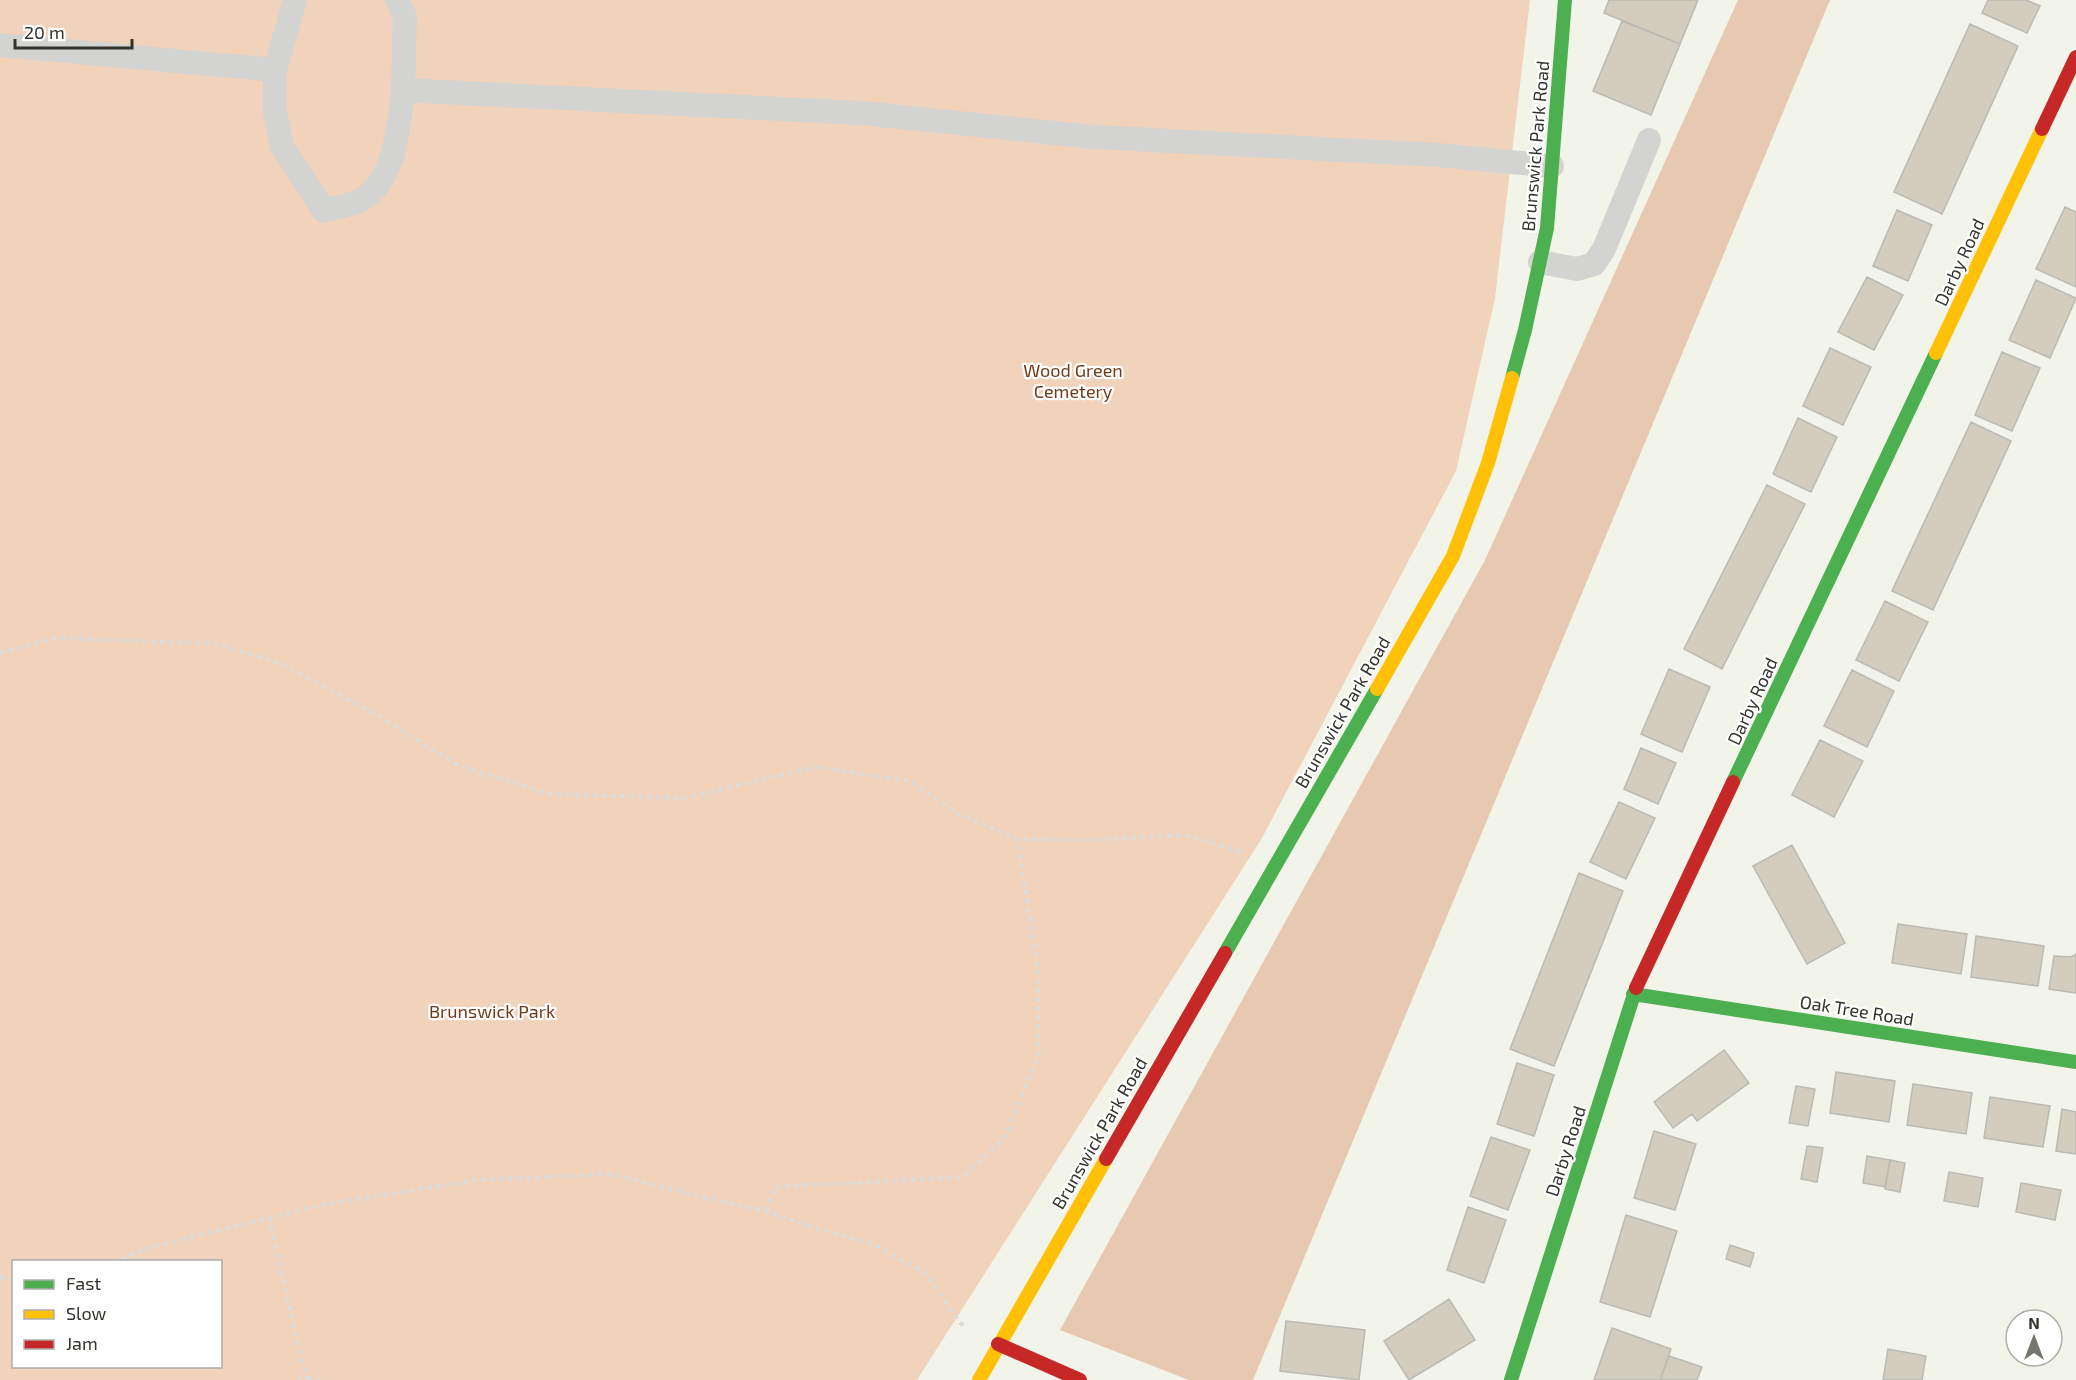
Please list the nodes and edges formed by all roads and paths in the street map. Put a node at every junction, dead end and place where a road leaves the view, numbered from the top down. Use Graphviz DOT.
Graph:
graph roads {
  1 [pos="295,0"];
  2 [pos="397,0"];
  3 [pos="1565,0"];
  4 [pos="0,45"];
  5 [pos="2076,57"];
  6 [pos="275,70"];
  7 [pos="404,90"];
  8 [pos="1648,140"];
  9 [pos="1552,166"];
  10 [pos="1540,262"];
  11 [pos="0,653"];
  12 [pos="1017,839"];
  13 [pos="1276,862"];
  14 [pos="1633,994"];
  15 [pos="2076,1062"];
  16 [pos="766,1211"];
  17 [pos="269,1218"];
  18 [pos="118,1260"];
  19 [pos="998,1344"];
  20 [pos="308,1378"];
  21 [pos="298,1380"];
  22 [pos="320,1380"];
  23 [pos="979,1380"];
  24 [pos="1080,1380"];
  25 [pos="1511,1380"];
  1 -- 6 [label="lane"];
  2 -- 7 [label="lane"];
  3 -- 9 [label="street, Brunswick Park Road"];
  4 -- 6 [label="lane"];
  5 -- 14 [label="street, Darby Road"];
  6 -- 7 [label="lane"];
  7 -- 9 [label="lane"];
  8 -- 10 [label="lane"];
  9 -- 10 [label="street, Brunswick Park Road"];
  10 -- 13 [label="street, Brunswick Park Road"];
  11 -- 12 [label="path"];
  12 -- 13 [label="path"];
  12 -- 16 [label="path"];
  13 -- 19 [label="street, Brunswick Park Road"];
  14 -- 15 [label="street, Oak Tree Road"];
  14 -- 25 [label="street, Darby Road"];
  16 -- 17 [label="path"];
  16 -- 19 [label="path"];
  17 -- 18 [label="path"];
  17 -- 20 [label="path"];
  19 -- 23 [label="street, Brunswick Park Road"];
  19 -- 24 [label="street"];
  20 -- 21 [label="path"];
  20 -- 22 [label="path"];
}
